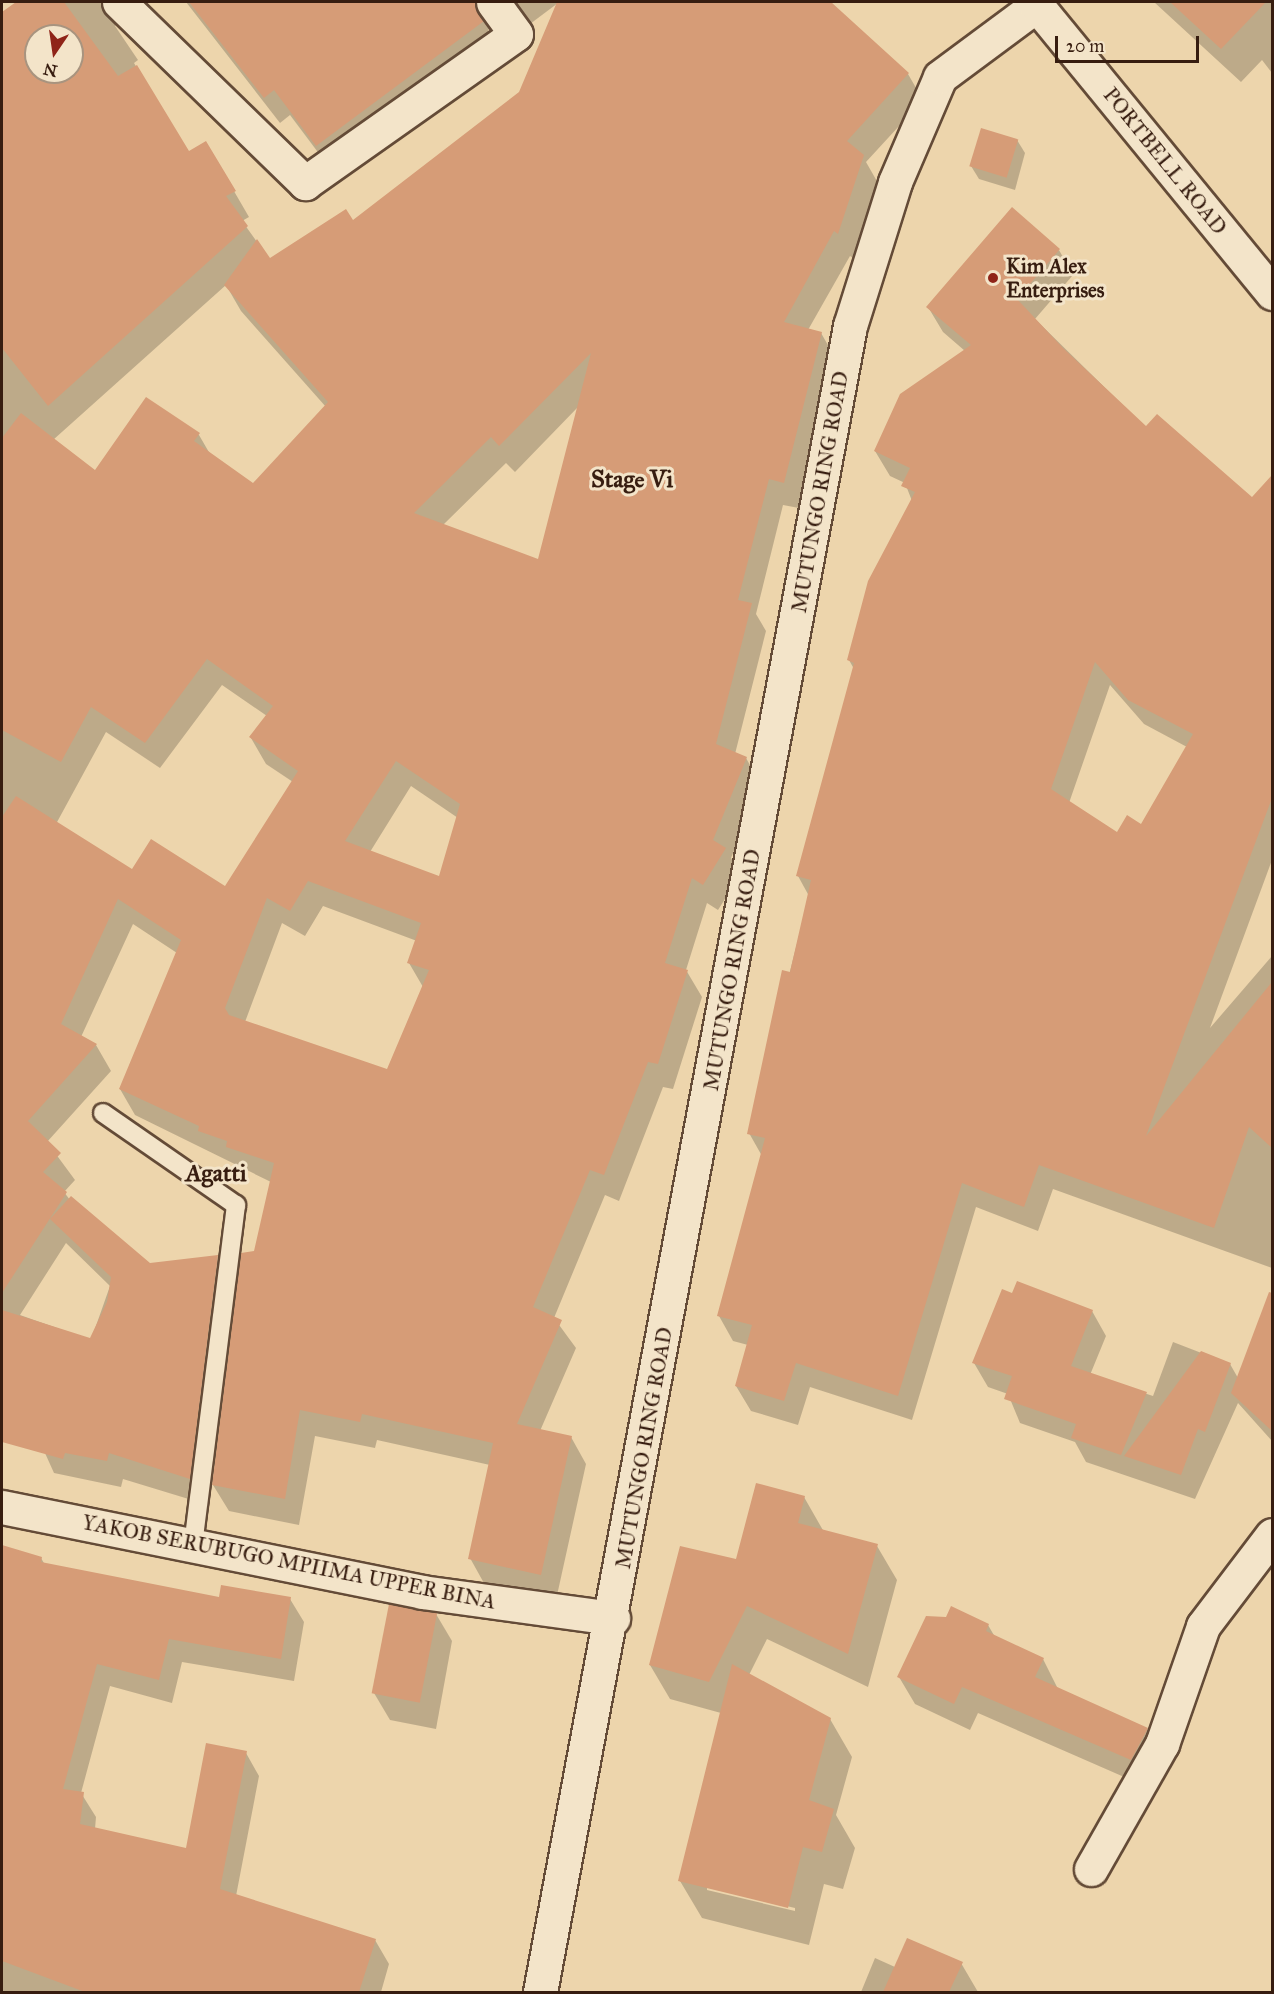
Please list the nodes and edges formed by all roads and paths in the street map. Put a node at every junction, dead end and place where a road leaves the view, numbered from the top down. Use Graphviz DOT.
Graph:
graph roads {
  1 [pos="119,2"];
  2 [pos="493,2"];
  3 [pos="1036,3"];
  4 [pos="1272,293"];
  5 [pos="103,1113"];
  6 [pos="2,1507"];
  7 [pos="193,1545"];
  8 [pos="1269,1548"];
  9 [pos="613,1618"];
  10 [pos="1091,1869"];
  11 [pos="540,1992"];
  1 -- 2 [label="street"];
  3 -- 4 [label="street, PORTBELL ROAD"];
  3 -- 9 [label="street, MUTUNGO RING ROAD"];
  5 -- 7 [label="lane"];
  6 -- 7 [label="street, YAKOB SERUBUGO MPIIMA UPPER BINA"];
  7 -- 9 [label="street, YAKOB SERUBUGO MPIIMA UPPER BINA"];
  8 -- 10 [label="street"];
  9 -- 11 [label="street, MUTUNGO RING ROAD"];
}
